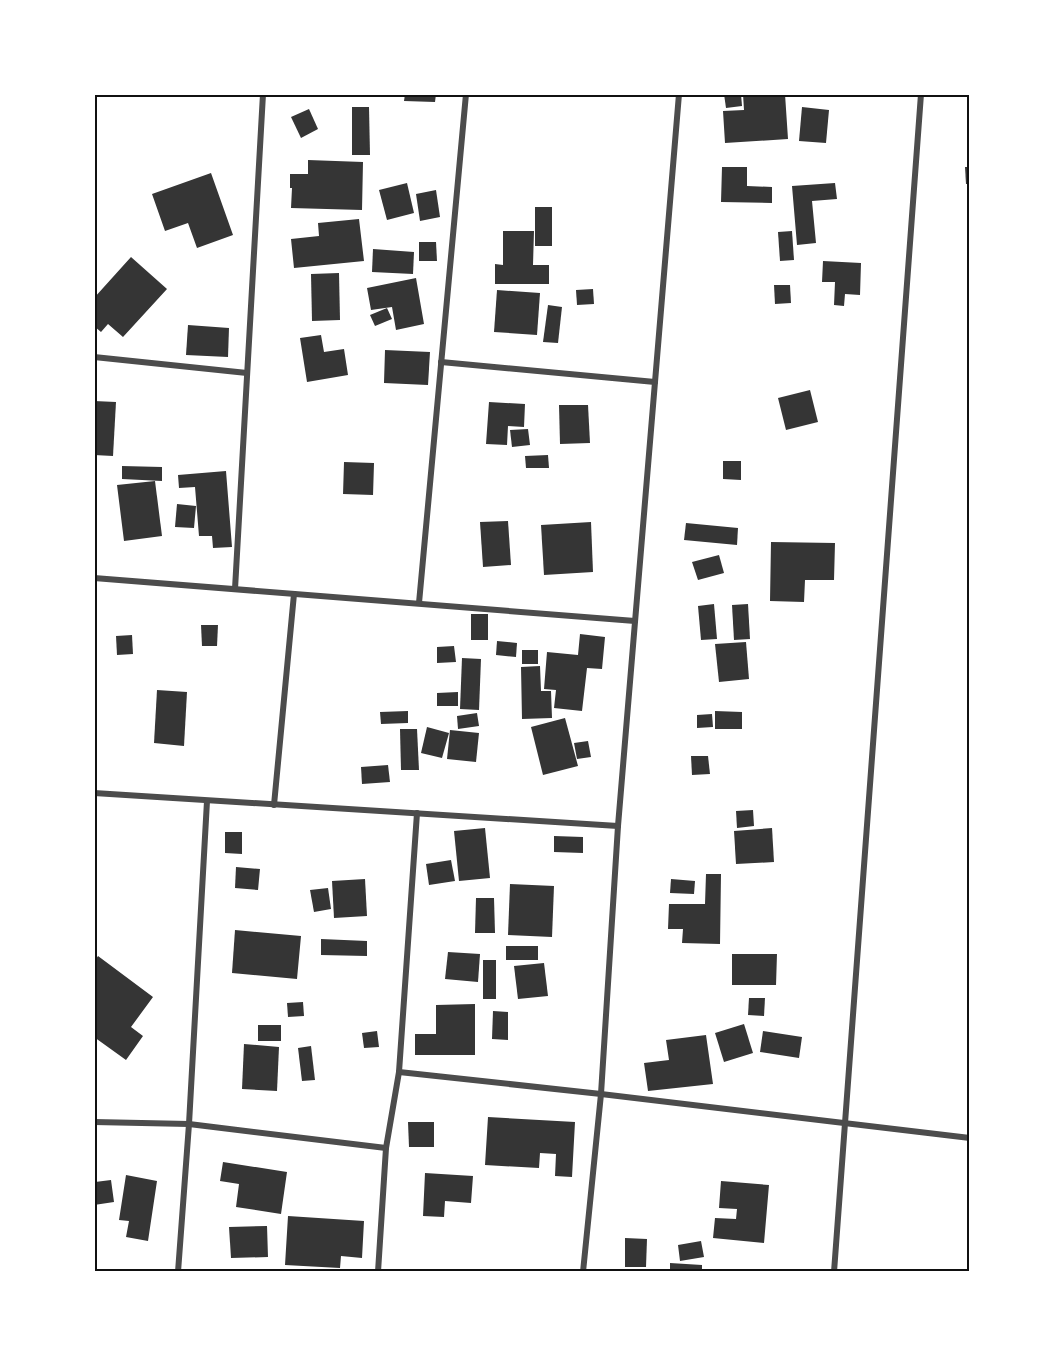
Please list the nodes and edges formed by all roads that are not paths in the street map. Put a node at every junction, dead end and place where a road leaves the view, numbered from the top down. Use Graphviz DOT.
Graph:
graph roads {
  1 [pos="263,94"];
  2 [pos="466,94"];
  3 [pos="679,94"];
  4 [pos="921,94"];
  5 [pos="94,357"];
  6 [pos="441,362"];
  7 [pos="247,373"];
  8 [pos="655,382"];
  9 [pos="94,578"];
  10 [pos="235,589"];
  11 [pos="294,594"];
  12 [pos="419,603"];
  13 [pos="635,621"];
  14 [pos="94,793"];
  15 [pos="207,801"];
  16 [pos="274,805"];
  17 [pos="417,813"];
  18 [pos="618,826"];
  19 [pos="399,1072"];
  20 [pos="601,1094"];
  21 [pos="94,1122"];
  22 [pos="845,1122"];
  23 [pos="189,1124"];
  24 [pos="969,1138"];
  25 [pos="387,1148"];
  26 [pos="178,1272"];
  27 [pos="378,1272"];
  28 [pos="583,1272"];
  29 [pos="834,1272"];
  1 -- 7 [label="street"];
  2 -- 6 [label="street"];
  3 -- 8 [label="street"];
  4 -- 22 [label="street"];
  5 -- 7 [label="street"];
  6 -- 8 [label="street"];
  6 -- 12 [label="street"];
  7 -- 10 [label="street"];
  8 -- 13 [label="street"];
  9 -- 10 [label="street"];
  10 -- 11 [label="street"];
  11 -- 12 [label="street"];
  11 -- 16 [label="street"];
  12 -- 13 [label="street"];
  13 -- 18 [label="street"];
  14 -- 15 [label="street"];
  15 -- 16 [label="street"];
  15 -- 23 [label="street"];
  16 -- 17 [label="street"];
  17 -- 18 [label="street"];
  17 -- 19 [label="street"];
  18 -- 20 [label="street"];
  19 -- 20 [label="street"];
  19 -- 25 [label="street"];
  20 -- 22 [label="street"];
  20 -- 28 [label="street"];
  21 -- 23 [label="street"];
  22 -- 24 [label="street"];
  22 -- 29 [label="street"];
  23 -- 25 [label="street"];
  23 -- 26 [label="street"];
  25 -- 27 [label="street"];
}
